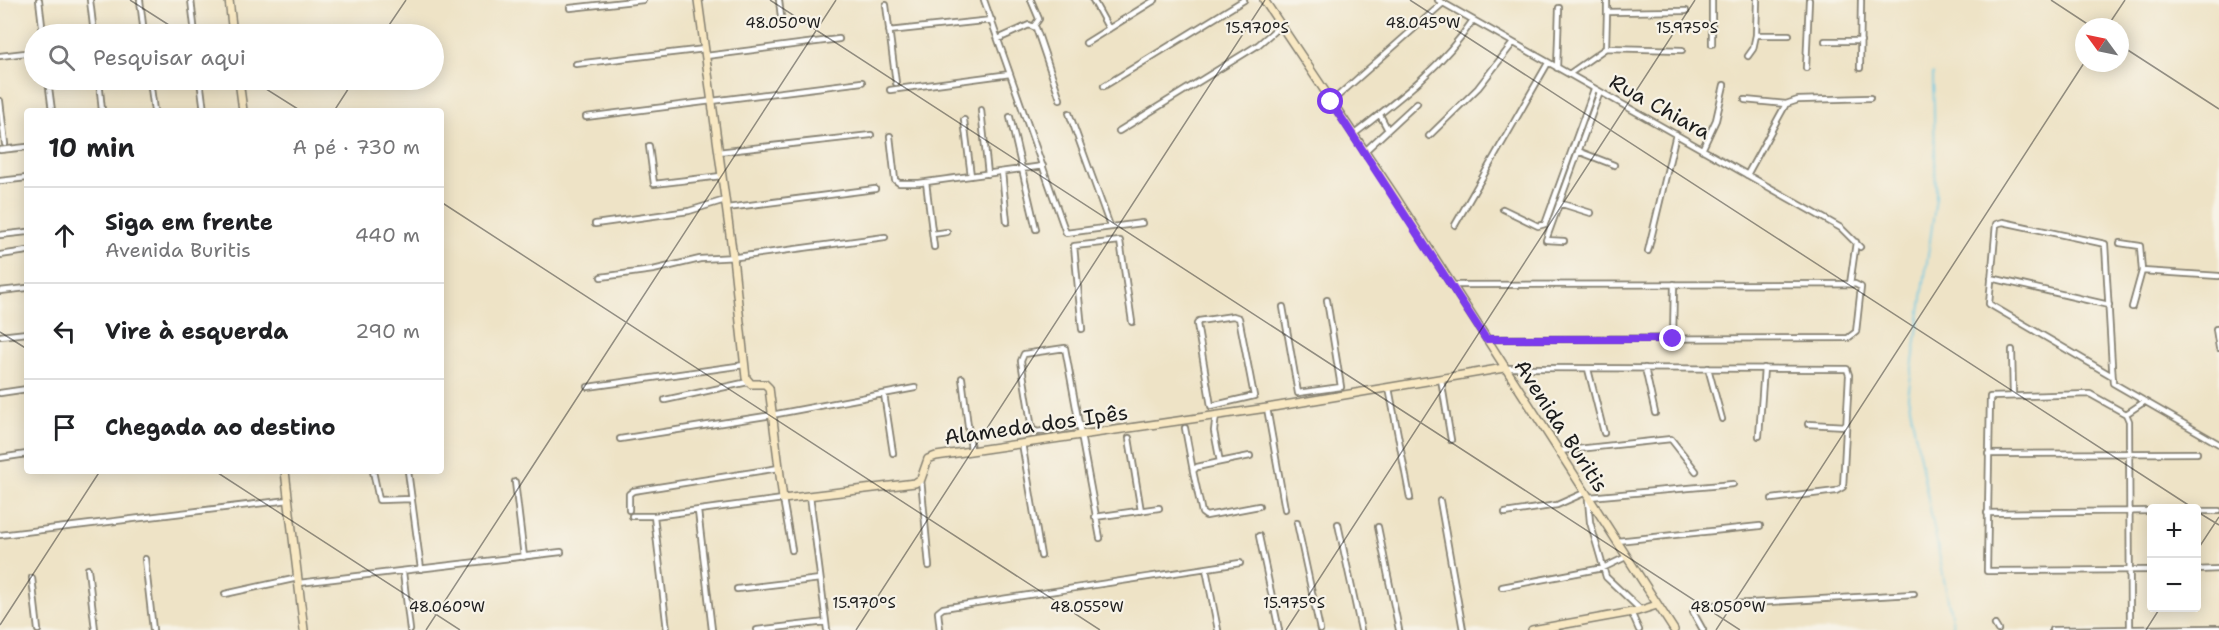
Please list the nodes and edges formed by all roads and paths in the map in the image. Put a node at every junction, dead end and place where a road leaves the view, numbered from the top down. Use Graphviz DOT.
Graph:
graph roads {
  1 [pos="39,0"];
  2 [pos="90,0"];
  3 [pos="140,0"];
  4 [pos="191,0"];
  5 [pos="230,0"];
  6 [pos="644,0"];
  7 [pos="698,0"];
  8 [pos="779,0"];
  9 [pos="984,0"];
  10 [pos="1031,0"];
  11 [pos="1093,0"];
  12 [pos="1155,0"];
  13 [pos="1244,0"];
  14 [pos="1263,0"];
  15 [pos="1607,0"];
  16 [pos="1712,0"];
  17 [pos="1757,0"];
  18 [pos="1809,0"];
  19 [pos="1861,0"];
  20 [pos="1441,1"];
  21 [pos="886,5"];
  22 [pos="570,8"];
  23 [pos="1559,8"];
  24 [pos="1686,11"];
  25 [pos="1607,12"];
  26 [pos="781,17"];
  27 [pos="992,20"];
  28 [pos="1473,20"];
  29 [pos="42,24"];
  30 [pos="93,24"];
  31 [pos="143,24"];
  32 [pos="194,24"];
  33 [pos="232,24"];
  34 [pos="1281,25"];
  35 [pos="1034,26"];
  36 [pos="1109,28"];
  37 [pos="889,32"];
  38 [pos="1756,35"];
  39 [pos="1789,36"];
  40 [pos="839,39"];
  41 [pos="998,39"];
  42 [pos="1825,41"];
  43 [pos="1861,41"];
  44 [pos="1086,43"];
  45 [pos="1513,43"];
  46 [pos="1712,44"];
  47 [pos="1606,48"];
  48 [pos="1682,50"];
  49 [pos="705,52"];
  50 [pos="24,53"];
  51 [pos="0,56"];
  52 [pos="1748,56"];
  53 [pos="1548,63"];
  54 [pos="576,64"];
  55 [pos="1557,68"];
  56 [pos="1806,68"];
  57 [pos="1860,68"];
  58 [pos="1010,74"];
  59 [pos="1569,74"];
  60 [pos="862,82"];
  61 [pos="896,82"];
  62 [pos="1724,85"];
  63 [pos="1104,86"];
  64 [pos="1594,89"];
  65 [pos="49,90"];
  66 [pos="100,90"];
  67 [pos="151,90"];
  68 [pos="201,90"];
  69 [pos="240,90"];
  70 [pos="890,90"];
  71 [pos="1600,92"];
  72 [pos="1870,98"];
  73 [pos="1060,99"];
  74 [pos="1334,100"];
  75 [pos="1745,100"];
  76 [pos="0,101"];
  77 [pos="711,102"];
  78 [pos="1417,104"];
  79 [pos="1786,104"];
  80 [pos="52,108"];
  81 [pos="102,108"];
  82 [pos="154,108"];
  83 [pos="204,108"];
  84 [pos="243,108"];
  85 [pos="981,110"];
  86 [pos="1069,113"];
  87 [pos="1380,116"];
  88 [pos="586,117"];
  89 [pos="1010,117"];
  90 [pos="964,120"];
  91 [pos="1388,130"];
  92 [pos="1119,131"];
  93 [pos="1676,134"];
  94 [pos="871,135"];
  95 [pos="1353,135"];
  96 [pos="890,136"];
  97 [pos="1429,136"];
  98 [pos="5,144"];
  99 [pos="649,146"];
  100 [pos="24,147"];
  101 [pos="0,150"];
  102 [pos="1702,150"];
  103 [pos="718,152"];
  104 [pos="1364,152"];
  105 [pos="1578,152"];
  106 [pos="1614,165"];
  107 [pos="1043,166"];
  108 [pos="1022,170"];
  109 [pos="1002,172"];
  110 [pos="988,174"];
  111 [pos="1747,175"];
  112 [pos="721,176"];
  113 [pos="971,176"];
  114 [pos="24,178"];
  115 [pos="0,181"];
  116 [pos="926,182"];
  117 [pos="875,189"];
  118 [pos="725,200"];
  119 [pos="1559,204"];
  120 [pos="727,208"];
  121 [pos="1503,209"];
  122 [pos="1591,213"];
  123 [pos="1007,222"];
  124 [pos="1142,223"];
  125 [pos="595,224"];
  126 [pos="1455,225"];
  127 [pos="1110,226"];
  128 [pos="1036,230"];
  129 [pos="24,232"];
  130 [pos="947,232"];
  131 [pos="1072,232"];
  132 [pos="933,234"];
  133 [pos="0,235"];
  134 [pos="885,237"];
  135 [pos="1564,241"];
  136 [pos="1856,241"];
  137 [pos="2120,243"];
  138 [pos="1074,246"];
  139 [pos="934,247"];
  140 [pos="1860,247"];
  141 [pos="24,251"];
  142 [pos="1648,251"];
  143 [pos="0,255"];
  144 [pos="733,257"];
  145 [pos="2142,271"];
  146 [pos="601,276"];
  147 [pos="2219,276"];
  148 [pos="1991,278"];
  149 [pos="1674,284"];
  150 [pos="1850,284"];
  151 [pos="1450,285"];
  152 [pos="24,288"];
  153 [pos="0,291"];
  154 [pos="1327,300"];
  155 [pos="2109,305"];
  156 [pos="1283,307"];
  157 [pos="2132,307"];
  158 [pos="1132,322"];
  159 [pos="1082,329"];
  160 [pos="2217,329"];
  161 [pos="24,333"];
  162 [pos="0,336"];
  163 [pos="1486,339"];
  164 [pos="1673,339"];
  165 [pos="2219,348"];
  166 [pos="2012,350"];
  167 [pos="744,365"];
  168 [pos="1504,368"];
  169 [pos="1645,368"];
  170 [pos="1708,368"];
  171 [pos="1764,368"];
  172 [pos="1588,369"];
  173 [pos="2112,376"];
  174 [pos="962,378"];
  175 [pos="1441,379"];
  176 [pos="748,382"];
  177 [pos="588,387"];
  178 [pos="915,388"];
  179 [pos="24,389"];
  180 [pos="1318,390"];
  181 [pos="1389,390"];
  182 [pos="0,393"];
  183 [pos="884,394"];
  184 [pos="2013,395"];
  185 [pos="1322,399"];
  186 [pos="665,400"];
  187 [pos="1230,402"];
  188 [pos="2144,402"];
  189 [pos="1267,408"];
  190 [pos="1231,413"];
  191 [pos="1655,413"];
  192 [pos="2126,414"];
  193 [pos="772,415"];
  194 [pos="1216,415"];
  195 [pos="1722,419"];
  196 [pos="1808,424"];
  197 [pos="1081,425"];
  198 [pos="1846,426"];
  199 [pos="1185,428"];
  200 [pos="1604,433"];
  201 [pos="1083,435"];
  202 [pos="1759,436"];
  203 [pos="1129,438"];
  204 [pos="620,439"];
  205 [pos="1451,440"];
  206 [pos="1022,443"];
  207 [pos="2219,444"];
  208 [pos="971,450"];
  209 [pos="1556,451"];
  210 [pos="893,453"];
  211 [pos="2128,453"];
  212 [pos="2197,453"];
  213 [pos="24,454"];
  214 [pos="1988,454"];
  215 [pos="1250,456"];
  216 [pos="0,458"];
  217 [pos="1220,462"];
  218 [pos="779,468"];
  219 [pos="1193,471"];
  220 [pos="1696,471"];
  221 [pos="285,474"];
  222 [pos="374,474"];
  223 [pos="408,474"];
  224 [pos="921,479"];
  225 [pos="515,482"];
  226 [pos="1732,484"];
  227 [pos="810,496"];
  228 [pos="1587,497"];
  229 [pos="1410,498"];
  230 [pos="412,499"];
  231 [pos="289,500"];
  232 [pos="783,500"];
  233 [pos="1772,500"];
  234 [pos="1440,501"];
  235 [pos="1259,506"];
  236 [pos="1159,508"];
  237 [pos="1285,509"];
  238 [pos="629,510"];
  239 [pos="698,511"];
  240 [pos="1141,511"];
  241 [pos="2147,511"];
  242 [pos="2201,511"];
  243 [pos="2219,511"];
  244 [pos="2128,512"];
  245 [pos="1505,513"];
  246 [pos="1987,513"];
  247 [pos="632,516"];
  248 [pos="654,516"];
  249 [pos="1095,518"];
  250 [pos="1297,523"];
  251 [pos="1338,524"];
  252 [pos="1760,526"];
  253 [pos="1378,527"];
  254 [pos="0,535"];
  255 [pos="1259,536"];
  256 [pos="1100,538"];
  257 [pos="1616,541"];
  258 [pos="792,550"];
  259 [pos="561,552"];
  260 [pos="1041,556"];
  261 [pos="524,557"];
  262 [pos="1626,557"];
  263 [pos="145,559"];
  264 [pos="1240,563"];
  265 [pos="929,566"];
  266 [pos="1603,568"];
  267 [pos="88,569"];
  268 [pos="421,569"];
  269 [pos="1206,569"];
  270 [pos="2219,569"];
  271 [pos="2130,570"];
  272 [pos="2147,570"];
  273 [pos="2201,570"];
  274 [pos="403,572"];
  275 [pos="32,578"];
  276 [pos="820,579"];
  277 [pos="299,581"];
  278 [pos="1502,587"];
  279 [pos="737,589"];
  280 [pos="225,594"];
  281 [pos="1914,594"];
  282 [pos="1657,605"];
  283 [pos="1641,610"];
  284 [pos="1631,612"];
  285 [pos="826,622"];
  286 [pos="1550,628"];
  287 [pos="2219,628"];
  288 [pos="2130,629"];
  289 [pos="38,630"];
  290 [pos="95,630"];
  291 [pos="153,630"];
  292 [pos="304,630"];
  293 [pos="410,630"];
  294 [pos="667,630"];
  295 [pos="712,630"];
  296 [pos="757,630"];
  297 [pos="827,630"];
  298 [pos="940,630"];
  299 [pos="1218,630"];
  300 [pos="1279,630"];
  301 [pos="1320,630"];
  302 [pos="1361,630"];
  303 [pos="1399,630"];
  304 [pos="1463,630"];
  305 [pos="1532,630"];
  306 [pos="1639,630"];
  307 [pos="1674,630"];
  308 [pos="1703,630"];
  309 [pos="2052,630"];
  1 -- 29 [label="street"];
  2 -- 30 [label="street"];
  3 -- 31 [label="street"];
  4 -- 32 [label="street"];
  5 -- 33 [label="street"];
  6 -- 22 [label="street"];
  7 -- 49 [label="street"];
  8 -- 26 [label="street"];
  9 -- 27 [label="street"];
  10 -- 35 [label="street"];
  11 -- 36 [label="street"];
  12 -- 36 [label="street"];
  13 -- 63 [label="street"];
  14 -- 34 [label="street, Avenida Buritis"];
  15 -- 25 [label="street"];
  16 -- 46 [label="street"];
  17 -- 38 [label="street"];
  18 -- 56 [label="street"];
  19 -- 43 [label="street"];
  20 -- 28 [label="street, Rua Chiara"];
  20 -- 74 [label="street"];
  21 -- 37 [label="street"];
  23 -- 55 [label="street"];
  24 -- 25 [label="street"];
  25 -- 47 [label="street"];
  27 -- 37 [label="street"];
  27 -- 41 [label="street"];
  28 -- 45 [label="street, Rua Chiara"];
  28 -- 87 [label="street"];
  34 -- 74 [label="street, Avenida Buritis"];
  34 -- 92 [label="street"];
  35 -- 41 [label="street"];
  35 -- 73 [label="street"];
  36 -- 44 [label="street"];
  37 -- 61 [label="street"];
  38 -- 39 [label="street"];
  38 -- 52 [label="street"];
  40 -- 49 [label="street"];
  41 -- 58 [label="street"];
  42 -- 43 [label="street"];
  43 -- 57 [label="street"];
  45 -- 53 [label="street, Rua Chiara"];
  45 -- 97 [label="street"];
  47 -- 48 [label="street"];
  47 -- 59 [label="street"];
  49 -- 54 [label="street"];
  49 -- 77 [label="street"];
  50 -- 51 [label="street"];
  53 -- 55 [label="street, Rua Chiara"];
  53 -- 126 [label="street"];
  55 -- 59 [label="street, Rua Chiara"];
  58 -- 70 [label="street"];
  58 -- 107 [label="street"];
  59 -- 64 [label="street, Rua Chiara"];
  60 -- 77 [label="street"];
  62 -- 102 [label="street"];
  64 -- 71 [label="street, Rua Chiara"];
  64 -- 121 [label="street"];
  65 -- 80 [label="street"];
  66 -- 81 [label="street"];
  67 -- 82 [label="street"];
  68 -- 83 [label="street"];
  69 -- 84 [label="street"];
  71 -- 93 [label="street, Rua Chiara"];
  71 -- 105 [label="street"];
  72 -- 79 [label="street"];
  74 -- 95 [label="street, Avenida Buritis"];
  75 -- 79 [label="street"];
  76 -- 98 [label="street"];
  77 -- 88 [label="street"];
  77 -- 103 [label="street"];
  78 -- 91 [label="street"];
  79 -- 111 [label="street"];
  85 -- 110 [label="street"];
  86 -- 127 [label="street"];
  87 -- 91 [label="street"];
  87 -- 95 [label="street"];
  89 -- 108 [label="street"];
  90 -- 113 [label="street"];
  91 -- 104 [label="street"];
  93 -- 102 [label="street, Rua Chiara"];
  93 -- 142 [label="street"];
  94 -- 103 [label="street"];
  95 -- 104 [label="street, Avenida Buritis"];
  96 -- 116 [label="street"];
  99 -- 112 [label="street"];
  100 -- 101 [label="street"];
  102 -- 111 [label="street, Rua Chiara"];
  103 -- 112 [label="street"];
  104 -- 151 [label="street, Avenida Buritis"];
  105 -- 106 [label="street"];
  105 -- 119 [label="street"];
  107 -- 108 [label="street"];
  107 -- 131 [label="street"];
  108 -- 109 [label="street"];
  108 -- 128 [label="street"];
  109 -- 110 [label="street"];
  109 -- 123 [label="street"];
  110 -- 113 [label="street"];
  111 -- 136 [label="street, Rua Chiara"];
  112 -- 118 [label="street"];
  113 -- 116 [label="street"];
  114 -- 115 [label="street"];
  116 -- 132 [label="street"];
  117 -- 120 [label="street"];
  118 -- 120 [label="street"];
  118 -- 125 [label="street"];
  119 -- 122 [label="street"];
  119 -- 135 [label="street"];
  120 -- 144 [label="street"];
  124 -- 127 [label="street"];
  127 -- 131 [label="street"];
  129 -- 133 [label="street"];
  130 -- 132 [label="street"];
  131 -- 138 [label="street"];
  132 -- 139 [label="street"];
  134 -- 144 [label="street"];
  136 -- 140 [label="street, Rua Chiara"];
  136 -- 150 [label="street"];
  137 -- 145 [label="street"];
  138 -- 158 [label="street"];
  138 -- 159 [label="street"];
  141 -- 143 [label="street"];
  144 -- 146 [label="street"];
  144 -- 167 [label="street"];
  145 -- 147 [label="street"];
  145 -- 157 [label="street"];
  148 -- 155 [label="street"];
  148 -- 155 [label="street"];
  148 -- 173 [label="street"];
  149 -- 150 [label="street"];
  149 -- 151 [label="street"];
  149 -- 164 [label="street"];
  150 -- 164 [label="street"];
  151 -- 163 [label="street, Avenida Buritis"];
  152 -- 153 [label="street"];
  154 -- 180 [label="street"];
  155 -- 173 [label="street"];
  156 -- 180 [label="street"];
  160 -- 165 [label="street"];
  161 -- 162 [label="street"];
  163 -- 164 [label="street"];
  163 -- 168 [label="street, Avenida Buritis"];
  166 -- 184 [label="street"];
  167 -- 176 [label="street"];
  167 -- 177 [label="street"];
  168 -- 172 [label="street"];
  168 -- 175 [label="street, Alameda dos Ipês"];
  168 -- 209 [label="street, Avenida Buritis"];
  169 -- 170 [label="street"];
  169 -- 172 [label="street"];
  169 -- 191 [label="street"];
  170 -- 171 [label="street"];
  170 -- 195 [label="street"];
  171 -- 198 [label="street"];
  171 -- 202 [label="street"];
  172 -- 200 [label="street"];
  173 -- 188 [label="street"];
  174 -- 208 [label="street"];
  175 -- 181 [label="street, Alameda dos Ipês"];
  175 -- 205 [label="street"];
  176 -- 186 [label="street"];
  176 -- 193 [label="street"];
  178 -- 183 [label="street"];
  179 -- 182 [label="street"];
  180 -- 185 [label="street"];
  181 -- 185 [label="street, Alameda dos Ipês"];
  181 -- 229 [label="street"];
  183 -- 193 [label="street"];
  183 -- 210 [label="street"];
  184 -- 192 [label="street"];
  184 -- 214 [label="street"];
  185 -- 189 [label="street, Alameda dos Ipês"];
  187 -- 187 [label="street"];
  187 -- 190 [label="street"];
  188 -- 192 [label="street"];
  188 -- 207 [label="street"];
  189 -- 190 [label="street, Alameda dos Ipês"];
  189 -- 237 [label="street"];
  190 -- 194 [label="street, Alameda dos Ipês"];
  192 -- 211 [label="street"];
  193 -- 204 [label="street"];
  193 -- 218 [label="street"];
  194 -- 201 [label="street, Alameda dos Ipês"];
  194 -- 217 [label="street"];
  196 -- 198 [label="street"];
  197 -- 197 [label="street"];
  197 -- 201 [label="street"];
  198 -- 233 [label="street"];
  199 -- 219 [label="street"];
  201 -- 206 [label="street, Alameda dos Ipês"];
  201 -- 249 [label="street"];
  203 -- 240 [label="street"];
  206 -- 208 [label="street, Alameda dos Ipês"];
  206 -- 260 [label="street"];
  208 -- 224 [label="street, Alameda dos Ipês"];
  209 -- 220 [label="street"];
  209 -- 228 [label="street, Avenida Buritis"];
  211 -- 212 [label="street"];
  211 -- 214 [label="street"];
  211 -- 244 [label="street"];
  213 -- 216 [label="street"];
  214 -- 246 [label="street"];
  215 -- 217 [label="street"];
  217 -- 219 [label="street"];
  218 -- 232 [label="street"];
  218 -- 238 [label="street"];
  219 -- 235 [label="street"];
  221 -- 231 [label="street"];
  222 -- 230 [label="street"];
  223 -- 230 [label="street"];
  224 -- 227 [label="street"];
  224 -- 265 [label="street"];
  225 -- 261 [label="street"];
  226 -- 228 [label="street"];
  227 -- 232 [label="street"];
  227 -- 276 [label="street"];
  228 -- 245 [label="street"];
  228 -- 257 [label="street, Avenida Buritis"];
  228 -- 266 [label="street"];
  230 -- 268 [label="street"];
  231 -- 254 [label="street"];
  231 -- 277 [label="street"];
  232 -- 239 [label="street"];
  232 -- 258 [label="street"];
  234 -- 304 [label="street"];
  236 -- 240 [label="street"];
  239 -- 248 [label="street"];
  239 -- 295 [label="street"];
  240 -- 249 [label="street"];
  241 -- 244 [label="street"];
  242 -- 243 [label="street"];
  244 -- 246 [label="street"];
  244 -- 271 [label="street"];
  246 -- 271 [label="street"];
  247 -- 248 [label="street"];
  248 -- 294 [label="street"];
  249 -- 256 [label="street"];
  250 -- 301 [label="street"];
  251 -- 302 [label="street"];
  252 -- 257 [label="street"];
  253 -- 303 [label="street"];
  255 -- 300 [label="street"];
  257 -- 262 [label="street, Avenida Buritis"];
  259 -- 261 [label="street"];
  261 -- 268 [label="street"];
  262 -- 266 [label="street"];
  262 -- 282 [label="street, Avenida Buritis"];
  263 -- 291 [label="street"];
  264 -- 269 [label="street"];
  266 -- 278 [label="street"];
  266 -- 283 [label="street"];
  267 -- 290 [label="street"];
  268 -- 274 [label="street"];
  269 -- 298 [label="street"];
  269 -- 299 [label="street"];
  270 -- 273 [label="street"];
  271 -- 272 [label="street"];
  271 -- 288 [label="street"];
  274 -- 277 [label="street"];
  274 -- 293 [label="street"];
  275 -- 289 [label="street"];
  276 -- 279 [label="street"];
  276 -- 285 [label="street"];
  277 -- 280 [label="street"];
  277 -- 292 [label="street"];
  281 -- 308 [label="street"];
  282 -- 283 [label="street"];
  282 -- 307 [label="street, Avenida Buritis"];
  283 -- 284 [label="street"];
  284 -- 286 [label="street"];
  284 -- 306 [label="street"];
  285 -- 296 [label="street"];
  285 -- 297 [label="street"];
  286 -- 305 [label="street"];
  287 -- 288 [label="street"];
  288 -- 309 [label="street"];
}
